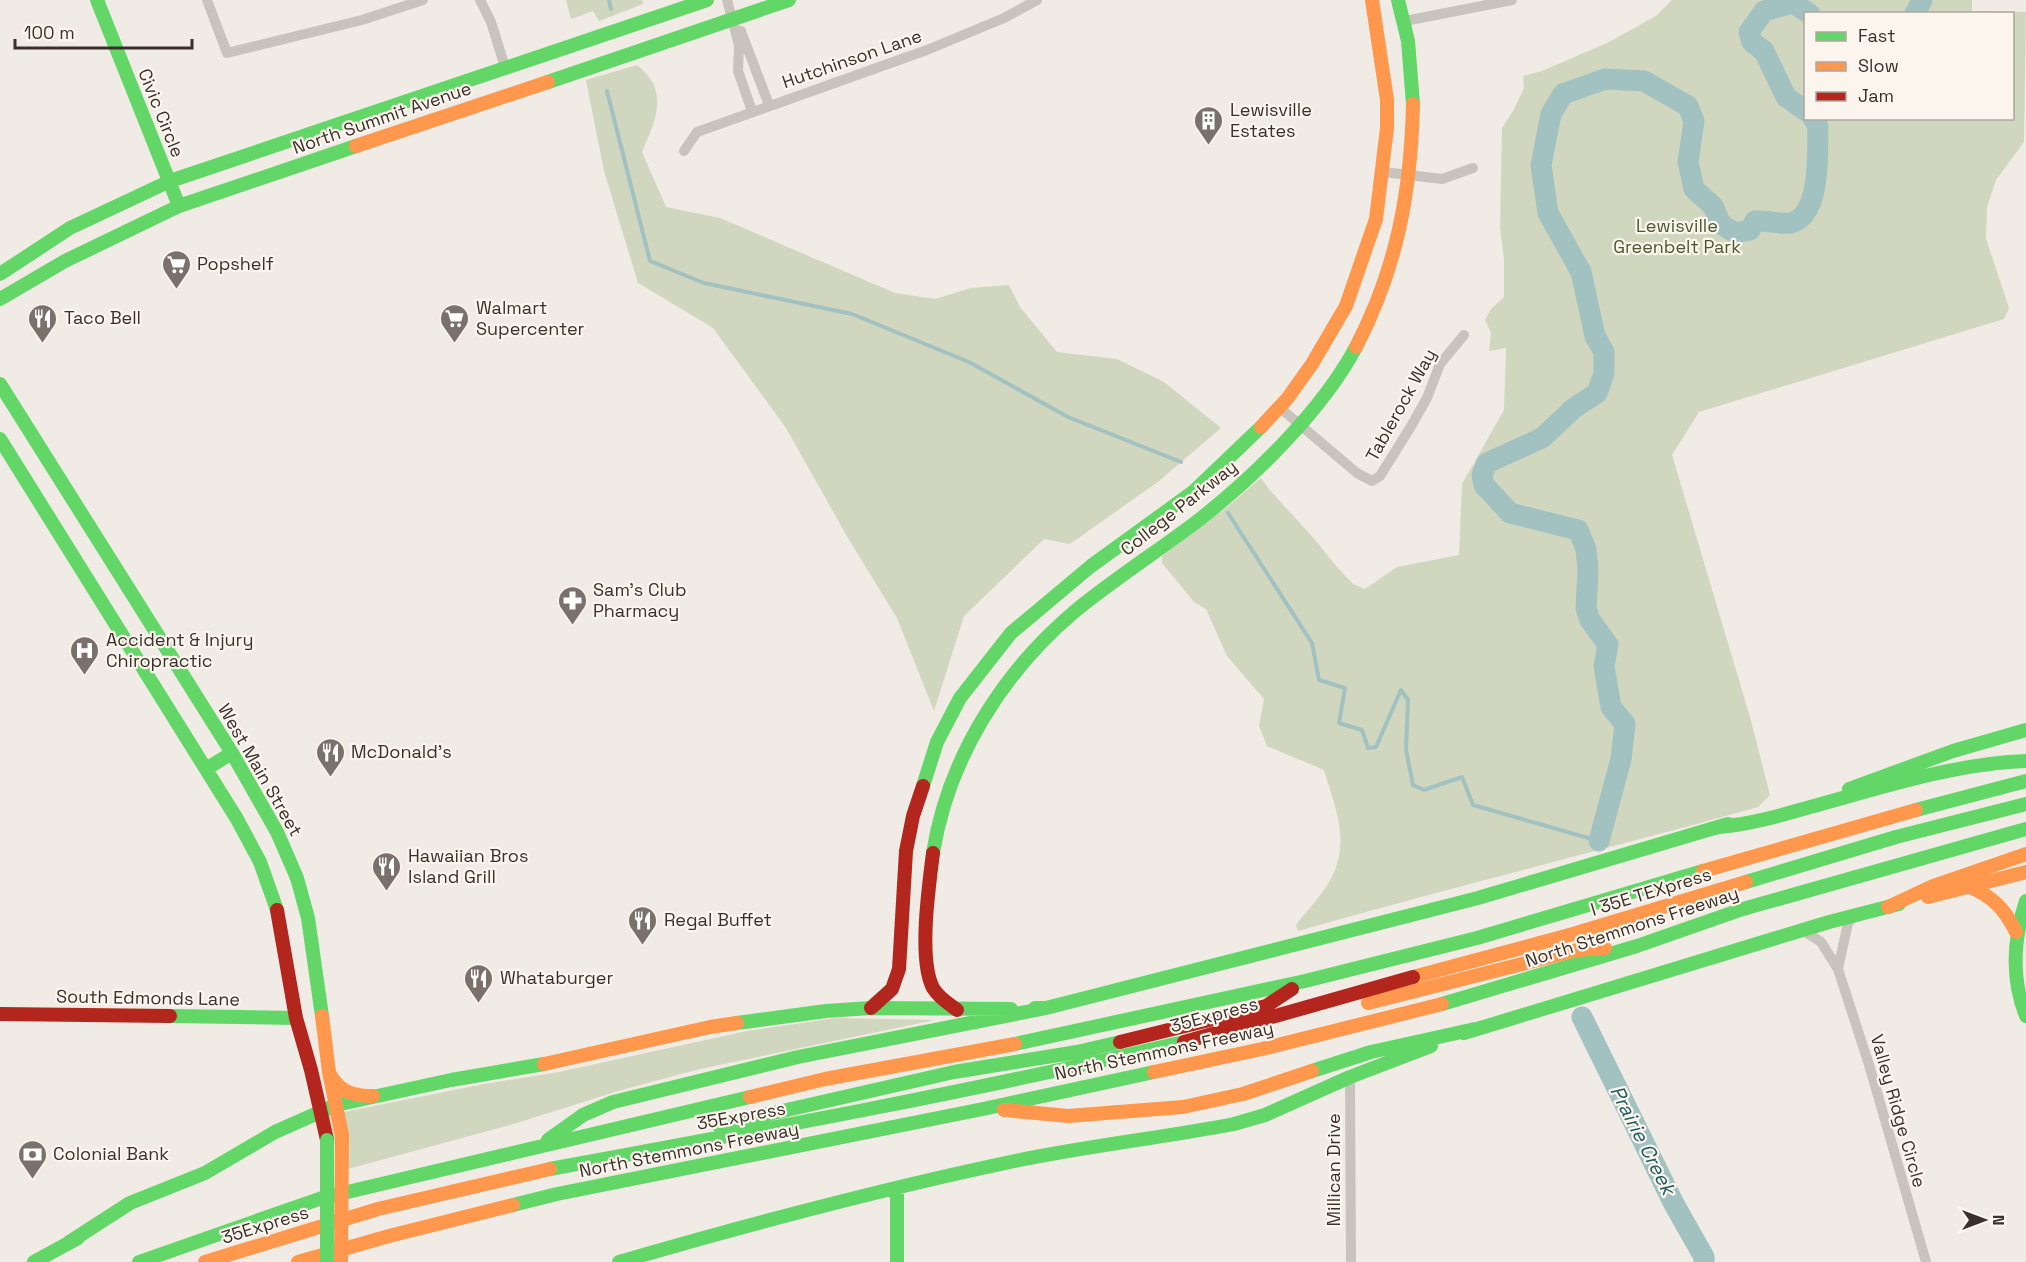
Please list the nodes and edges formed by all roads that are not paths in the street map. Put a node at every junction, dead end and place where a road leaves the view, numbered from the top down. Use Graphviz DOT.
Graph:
graph roads {
  1 [pos="97,0"];
  2 [pos="207,0"];
  3 [pos="423,0"];
  4 [pos="480,0"];
  5 [pos="707,0"];
  6 [pos="727,0"];
  7 [pos="789,0"];
  8 [pos="1037,0"];
  9 [pos="1372,0"];
  10 [pos="1398,0"];
  11 [pos="1512,0"];
  12 [pos="733,17"];
  13 [pos="1405,21"];
  14 [pos="505,67"];
  15 [pos="530,88"];
  16 [pos="769,105"];
  17 [pos="752,111"];
  18 [pos="684,151"];
  19 [pos="1473,168"];
  20 [pos="1383,172"];
  21 [pos="1409,176"];
  22 [pos="170,182"];
  23 [pos="178,206"];
  24 [pos="0,274"];
  25 [pos="0,299"];
  26 [pos="1464,335"];
  27 [pos="0,384"];
  28 [pos="1279,407"];
  29 [pos="1300,424"];
  30 [pos="0,439"];
  31 [pos="1135,535"];
  32 [pos="1151,555"];
  33 [pos="2026,730"];
  34 [pos="232,753"];
  35 [pos="2026,761"];
  36 [pos="929,766"];
  37 [pos="206,769"];
  38 [pos="955,776"];
  39 [pos="2026,781"];
  40 [pos="2026,804"];
  41 [pos="1719,826"];
  42 [pos="2026,829"];
  43 [pos="2026,854"];
  44 [pos="2026,872"];
  45 [pos="1968,886"];
  46 [pos="2026,901"];
  47 [pos="1888,907"];
  48 [pos="1853,916"];
  49 [pos="1804,931"];
  50 [pos="2016,932"];
  51 [pos="1637,946"];
  52 [pos="1838,969"];
  53 [pos="1305,981"];
  54 [pos="871,1008"];
  55 [pos="1046,1008"];
  56 [pos="957,1010"];
  57 [pos="0,1014"];
  58 [pos="1285,1014"];
  59 [pos="2026,1016"];
  60 [pos="296,1018"];
  61 [pos="1475,1029"];
  62 [pos="328,1072"];
  63 [pos="1350,1077"];
  64 [pos="373,1096"];
  65 [pos="336,1105"];
  66 [pos="983,1109"];
  67 [pos="320,1110"];
  68 [pos="539,1146"];
  69 [pos="670,1147"];
  70 [pos="897,1188"];
  71 [pos="78,1238"];
  72 [pos="24,1262"];
  73 [pos="34,1262"];
  74 [pos="139,1262"];
  75 [pos="205,1262"];
  76 [pos="298,1262"];
  77 [pos="327,1262"];
  78 [pos="340,1262"];
  79 [pos="619,1262"];
  80 [pos="897,1262"];
  81 [pos="1351,1262"];
  82 [pos="1926,1262"];
  1 -- 22 [label="main road, Civic Circle"];
  2 -- 3 [label="street"];
  4 -- 14 [label="street"];
  5 -- 14 [label="main road, North Summit Avenue"];
  6 -- 12 [label="street"];
  7 -- 12 [label="main road, North Summit Avenue"];
  8 -- 16 [label="street, Hutchinson Lane"];
  9 -- 20 [label="main road, College Parkway"];
  10 -- 13 [label="main road, College Parkway"];
  11 -- 13 [label="street"];
  12 -- 15 [label="main road, North Summit Avenue"];
  12 -- 16 [label="street"];
  12 -- 17 [label="street"];
  13 -- 21 [label="main road, College Parkway"];
  14 -- 15 [label="main road"];
  14 -- 22 [label="main road, North Summit Avenue"];
  15 -- 23 [label="main road, North Summit Avenue"];
  16 -- 17 [label="street, Hutchinson Lane"];
  17 -- 18 [label="street, Hutchinson Lane"];
  19 -- 21 [label="street"];
  20 -- 21 [label="street"];
  20 -- 28 [label="main road, College Parkway"];
  21 -- 29 [label="main road, College Parkway"];
  22 -- 23 [label="main road, Civic Circle"];
  22 -- 24 [label="main road, North Summit Avenue"];
  23 -- 25 [label="main road, North Summit Avenue"];
  26 -- 29 [label="street, Tablerock Way"];
  27 -- 34 [label="main road, West Main Street"];
  28 -- 29 [label="street, Tablerock Way"];
  28 -- 31 [label="main road, College Parkway"];
  29 -- 32 [label="main road, College Parkway"];
  30 -- 37 [label="main road"];
  31 -- 32 [label="main road"];
  31 -- 36 [label="main road, College Parkway"];
  32 -- 38 [label="main road, College Parkway"];
  33 -- 41 [label="main road"];
  34 -- 37 [label="main road"];
  34 -- 62 [label="main road, West Main Street"];
  35 -- 41 [label="main road"];
  36 -- 38 [label="main road"];
  36 -- 54 [label="main road, College Parkway"];
  37 -- 60 [label="main road"];
  38 -- 56 [label="main road, College Parkway"];
  39 -- 53 [label="main road, North Stemmons Freeway"];
  40 -- 58 [label="main road, I 35E TEXpress"];
  41 -- 55 [label="main road"];
  42 -- 51 [label="main road, North Stemmons Freeway"];
  43 -- 47 [label="main road"];
  44 -- 45 [label="main road"];
  45 -- 47 [label="main road"];
  45 -- 50 [label="main road"];
  46 -- 50 [label="main road"];
  47 -- 48 [label="main road"];
  48 -- 49 [label="main road"];
  48 -- 52 [label="street, Valley Ridge Circle"];
  49 -- 52 [label="street, Valley Ridge Circle"];
  49 -- 61 [label="main road"];
  50 -- 59 [label="main road"];
  51 -- 58 [label="main road"];
  51 -- 66 [label="main road, North Stemmons Freeway"];
  52 -- 82 [label="street, Valley Ridge Circle"];
  53 -- 68 [label="main road, North Stemmons Freeway"];
  53 -- 69 [label="main road"];
  54 -- 56 [label="main road"];
  54 -- 64 [label="main road"];
  55 -- 56 [label="main road"];
  55 -- 68 [label="main road"];
  57 -- 60 [label="main road, South Edmonds Lane"];
  58 -- 69 [label="main road, 35Express"];
  60 -- 67 [label="main road"];
  61 -- 63 [label="main road"];
  61 -- 66 [label="main road"];
  62 -- 64 [label="main road"];
  62 -- 65 [label="main road, West Main Street"];
  63 -- 70 [label="main road"];
  63 -- 81 [label="street, Millican Drive"];
  64 -- 65 [label="main road"];
  65 -- 67 [label="main road"];
  65 -- 78 [label="main road, West Main Street, bridge"];
  66 -- 76 [label="main road, North Stemmons Freeway"];
  67 -- 71 [label="main road"];
  67 -- 77 [label="main road, bridge"];
  68 -- 74 [label="main road, North Stemmons Freeway"];
  69 -- 75 [label="main road, 35Express"];
  70 -- 79 [label="main road"];
  70 -- 80 [label="main road"];
  71 -- 72 [label="main road"];
  71 -- 73 [label="main road"];
}
